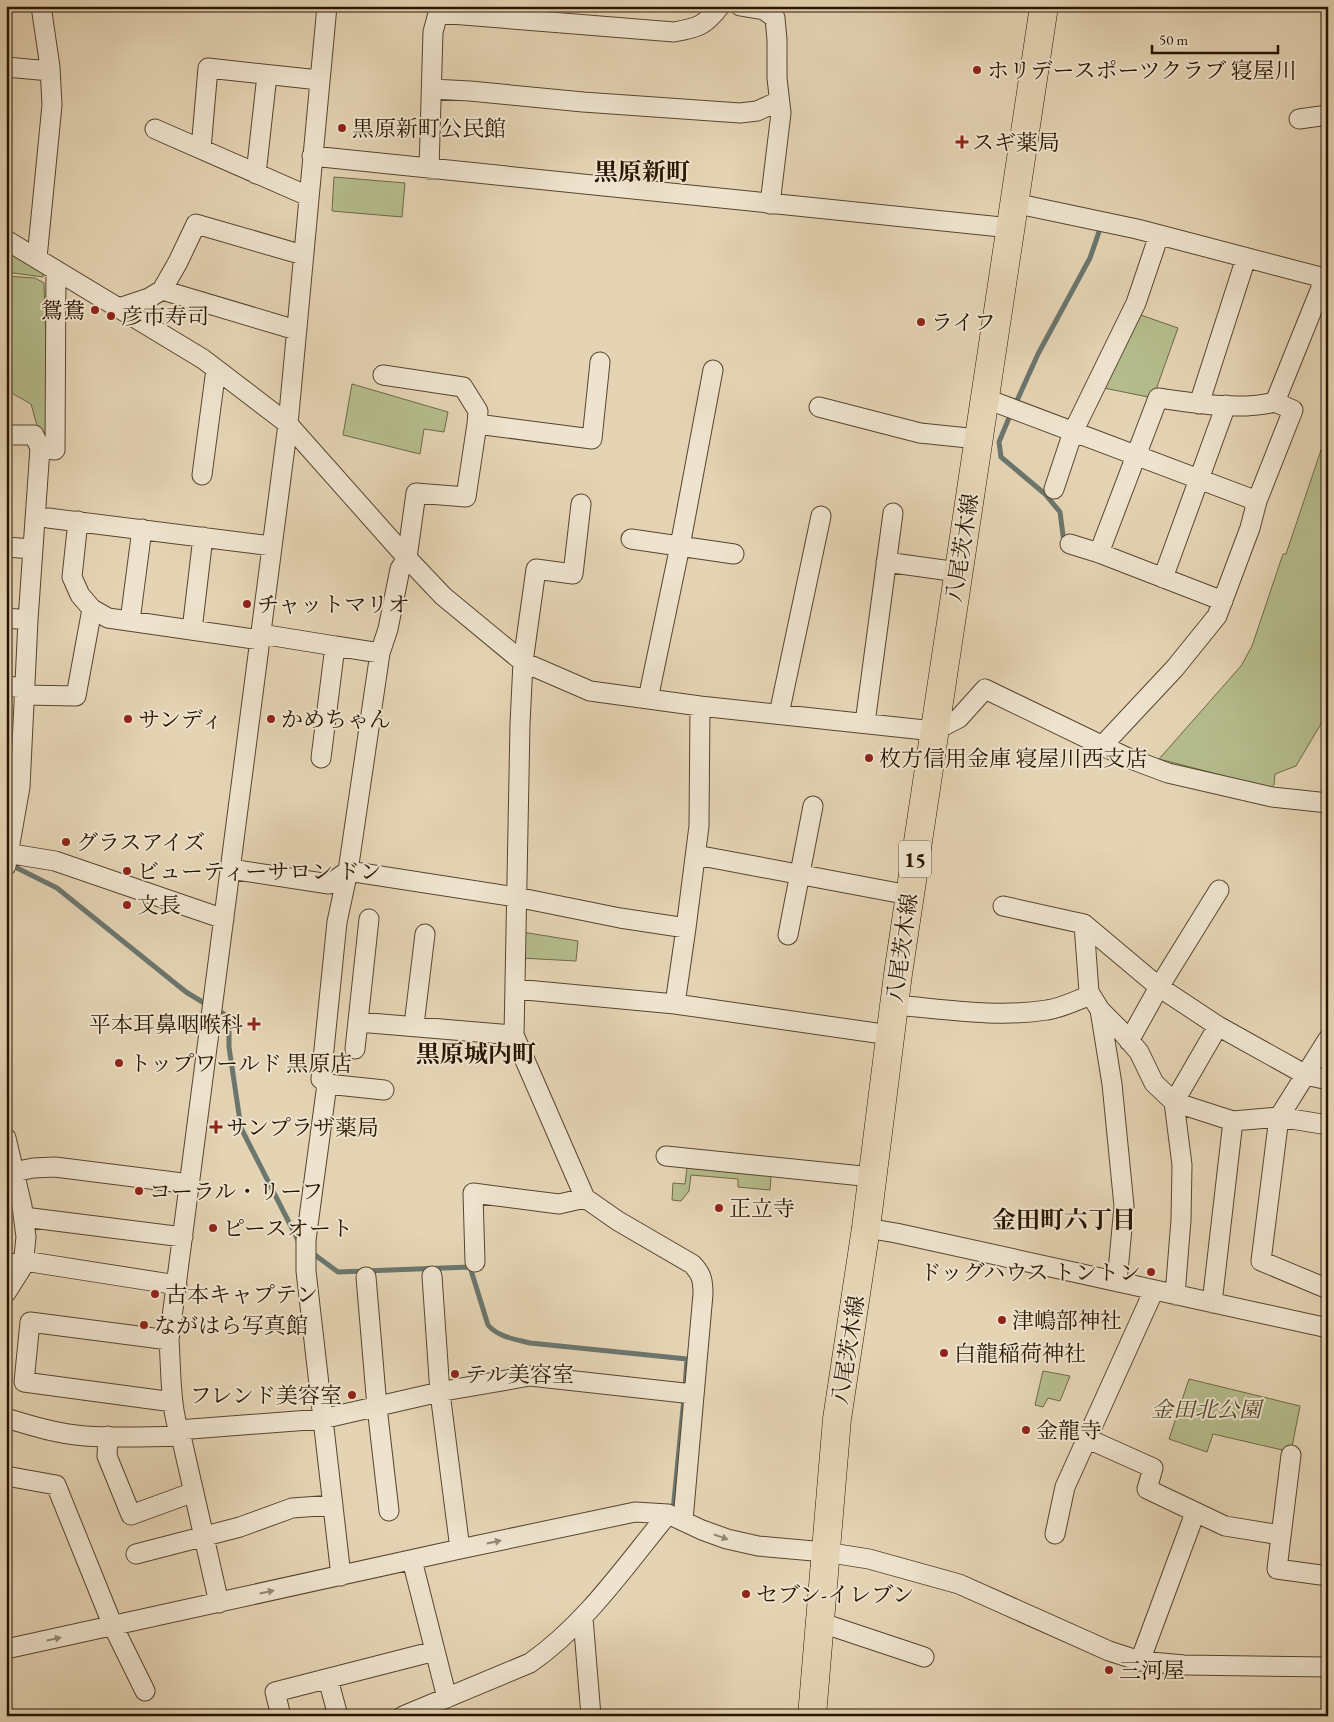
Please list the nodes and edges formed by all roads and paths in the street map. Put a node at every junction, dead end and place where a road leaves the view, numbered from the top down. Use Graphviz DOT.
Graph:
graph roads {
  1 [pos="41,6"];
  2 [pos="326,6"];
  3 [pos="720,6"];
  4 [pos="740,6"];
  5 [pos="1044,6"];
  6 [pos="439,10"];
  7 [pos="6,67"];
  8 [pos="50,71"];
  9 [pos="267,75"];
  10 [pos="319,80"];
  11 [pos="432,89"];
  12 [pos="779,101"];
  13 [pos="1328,115"];
  14 [pos="1299,119"];
  15 [pos="155,129"];
  16 [pos="201,149"];
  17 [pos="312,156"];
  18 [pos="429,168"];
  19 [pos="256,174"];
  20 [pos="308,196"];
  21 [pos="770,204"];
  22 [pos="1012,215"];
  23 [pos="1160,235"];
  24 [pos="6,240"];
  25 [pos="303,255"];
  26 [pos="37,258"];
  27 [pos="1246,258"];
  28 [pos="56,270"];
  29 [pos="1327,278"];
  30 [pos="162,290"];
  31 [pos="118,308"];
  32 [pos="296,330"];
  33 [pos="600,362"];
  34 [pos="216,369"];
  35 [pos="713,370"];
  36 [pos="383,375"];
  37 [pos="984,398"];
  38 [pos="1275,402"];
  39 [pos="1199,404"];
  40 [pos="1226,404"];
  41 [pos="819,406"];
  42 [pos="288,424"];
  43 [pos="477,424"];
  44 [pos="1073,432"];
  45 [pos="6,435"];
  46 [pos="978,439"];
  47 [pos="40,448"];
  48 [pos="1135,456"];
  49 [pos="202,475"];
  50 [pos="1197,479"];
  51 [pos="1054,489"];
  52 [pos="1257,502"];
  53 [pos="582,504"];
  54 [pos="893,513"];
  55 [pos="821,516"];
  56 [pos="48,518"];
  57 [pos="78,521"];
  58 [pos="142,530"];
  59 [pos="203,537"];
  60 [pos="631,539"];
  61 [pos="1070,544"];
  62 [pos="272,546"];
  63 [pos="680,546"];
  64 [pos="6,547"];
  65 [pos="33,549"];
  66 [pos="1099,552"];
  67 [pos="734,554"];
  68 [pos="407,558"];
  69 [pos="886,562"];
  70 [pos="958,572"];
  71 [pos="1163,578"];
  72 [pos="1223,601"];
  73 [pos="92,609"];
  74 [pos="6,618"];
  75 [pos="28,620"];
  76 [pos="130,621"];
  77 [pos="192,630"];
  78 [pos="260,637"];
  79 [pos="336,646"];
  80 [pos="380,653"];
  81 [pos="523,662"];
  82 [pos="18,689"];
  83 [pos="648,699"];
  84 [pos="700,706"];
  85 [pos="780,714"];
  86 [pos="865,723"];
  87 [pos="934,731"];
  88 [pos="1102,746"];
  89 [pos="321,758"];
  90 [pos="1328,803"];
  91 [pos="813,806"];
  92 [pos="696,855"];
  93 [pos="7,858"];
  94 [pos="230,869"];
  95 [pos="348,872"];
  96 [pos="800,874"];
  97 [pos="1219,890"];
  98 [pos="909,895"];
  99 [pos="516,897"];
  100 [pos="1003,906"];
  101 [pos="224,919"];
  102 [pos="369,920"];
  103 [pos="1084,924"];
  104 [pos="686,928"];
  105 [pos="425,934"];
  106 [pos="788,935"];
  107 [pos="1159,987"];
  108 [pos="515,989"];
  109 [pos="1096,1003"];
  110 [pos="675,1004"];
  111 [pos="894,1005"];
  112 [pos="358,1022"];
  113 [pos="414,1026"];
  114 [pos="1218,1026"];
  115 [pos="514,1035"];
  116 [pos="890,1035"];
  117 [pos="1328,1040"];
  118 [pos="1129,1041"];
  119 [pos="355,1049"];
  120 [pos="1306,1075"];
  121 [pos="1328,1080"];
  122 [pos="327,1084"];
  123 [pos="384,1090"];
  124 [pos="1174,1102"];
  125 [pos="1279,1117"];
  126 [pos="1233,1121"];
  127 [pos="1328,1125"];
  128 [pos="6,1138"];
  129 [pos="666,1156"];
  130 [pos="14,1172"];
  131 [pos="872,1177"];
  132 [pos="190,1184"];
  133 [pos="585,1198"];
  134 [pos="24,1217"];
  135 [pos="866,1228"];
  136 [pos="183,1237"];
  137 [pos="474,1262"];
  138 [pos="15,1263"];
  139 [pos="432,1276"];
  140 [pos="366,1277"];
  141 [pos="1117,1282"];
  142 [pos="176,1285"];
  143 [pos="1328,1289"];
  144 [pos="1154,1290"];
  145 [pos="6,1292"];
  146 [pos="1175,1294"];
  147 [pos="1212,1303"];
  148 [pos="1328,1328"];
  149 [pos="169,1340"];
  150 [pos="440,1393"];
  151 [pos="688,1393"];
  152 [pos="174,1402"];
  153 [pos="377,1407"];
  154 [pos="6,1418"];
  155 [pos="322,1419"];
  156 [pos="179,1433"];
  157 [pos="108,1436"];
  158 [pos="1086,1438"];
  159 [pos="1291,1455"];
  160 [pos="6,1476"];
  161 [pos="194,1492"];
  162 [pos="333,1505"];
  163 [pos="388,1511"];
  164 [pos="1195,1513"];
  165 [pos="674,1517"];
  166 [pos="1055,1534"];
  167 [pos="1281,1534"];
  168 [pos="204,1537"];
  169 [pos="460,1549"];
  170 [pos="825,1552"];
  171 [pos="136,1554"];
  172 [pos="412,1560"];
  173 [pos="341,1576"];
  174 [pos="1328,1576"];
  175 [pos="219,1603"];
  176 [pos="583,1618"];
  177 [pos="820,1622"];
  178 [pos="113,1626"];
  179 [pos="6,1649"];
  180 [pos="435,1651"];
  181 [pos="924,1657"];
  182 [pos="1140,1662"];
  183 [pos="1328,1667"];
  184 [pos="328,1679"];
  185 [pos="145,1691"];
  186 [pos="447,1698"];
  187 [pos="281,1716"];
  188 [pos="338,1716"];
  189 [pos="403,1716"];
  190 [pos="591,1716"];
  191 [pos="812,1716"];
  1 -- 8 [label="street"];
  2 -- 10 [label="street"];
  3 -- 6 [label="street"];
  4 -- 12 [label="street"];
  5 -- 22 [label="main road, 八尾茨木線 / 15"];
  6 -- 11 [label="street"];
  7 -- 8 [label="street"];
  8 -- 26 [label="street"];
  9 -- 10 [label="street"];
  9 -- 16 [label="street"];
  9 -- 19 [label="street"];
  10 -- 17 [label="street"];
  11 -- 12 [label="street"];
  11 -- 18 [label="street"];
  12 -- 21 [label="street"];
  13 -- 14 [label="street"];
  15 -- 16 [label="street"];
  16 -- 19 [label="street"];
  17 -- 18 [label="street"];
  17 -- 20 [label="street"];
  18 -- 21 [label="street"];
  19 -- 20 [label="street"];
  20 -- 25 [label="street"];
  21 -- 22 [label="street"];
  22 -- 23 [label="street"];
  22 -- 37 [label="main road, 八尾茨木線 / 15"];
  23 -- 27 [label="street"];
  23 -- 44 [label="street"];
  24 -- 26 [label="street"];
  25 -- 30 [label="street"];
  25 -- 32 [label="street"];
  26 -- 28 [label="street"];
  27 -- 29 [label="street"];
  27 -- 39 [label="street"];
  28 -- 31 [label="street"];
  28 -- 47 [label="street"];
  29 -- 38 [label="street"];
  30 -- 31 [label="street"];
  30 -- 32 [label="street"];
  31 -- 34 [label="street"];
  32 -- 42 [label="street"];
  33 -- 43 [label="street"];
  34 -- 42 [label="street"];
  34 -- 49 [label="street"];
  35 -- 63 [label="street"];
  36 -- 43 [label="street"];
  37 -- 44 [label="street"];
  37 -- 46 [label="main road, 八尾茨木線 / 15"];
  38 -- 40 [label="street"];
  38 -- 52 [label="street"];
  39 -- 40 [label="street"];
  39 -- 48 [label="street"];
  40 -- 50 [label="street"];
  41 -- 46 [label="street"];
  42 -- 62 [label="street"];
  42 -- 68 [label="street"];
  43 -- 68 [label="street"];
  44 -- 48 [label="street"];
  44 -- 51 [label="street"];
  45 -- 47 [label="street"];
  46 -- 70 [label="main road, 八尾茨木線 / 15"];
  47 -- 65 [label="street"];
  48 -- 50 [label="street"];
  48 -- 66 [label="street"];
  50 -- 52 [label="street"];
  50 -- 71 [label="street"];
  52 -- 72 [label="street"];
  53 -- 81 [label="street"];
  54 -- 69 [label="street"];
  55 -- 85 [label="street"];
  56 -- 57 [label="street"];
  57 -- 58 [label="street"];
  57 -- 73 [label="street"];
  58 -- 59 [label="street"];
  58 -- 76 [label="street"];
  59 -- 62 [label="street"];
  59 -- 77 [label="street"];
  60 -- 63 [label="street"];
  61 -- 66 [label="street"];
  62 -- 78 [label="street"];
  63 -- 67 [label="street"];
  63 -- 83 [label="street"];
  64 -- 65 [label="street"];
  65 -- 75 [label="street"];
  66 -- 71 [label="street"];
  68 -- 80 [label="street"];
  68 -- 81 [label="street"];
  69 -- 70 [label="street"];
  69 -- 86 [label="street"];
  70 -- 87 [label="main road, 八尾茨木線 / 15"];
  71 -- 72 [label="street"];
  72 -- 88 [label="street"];
  73 -- 76 [label="street"];
  73 -- 82 [label="street"];
  74 -- 75 [label="street"];
  75 -- 82 [label="street"];
  76 -- 77 [label="street"];
  77 -- 78 [label="street"];
  78 -- 79 [label="street"];
  78 -- 94 [label="street"];
  79 -- 80 [label="street"];
  79 -- 89 [label="street"];
  80 -- 95 [label="street"];
  81 -- 83 [label="street"];
  81 -- 99 [label="street"];
  82 -- 93 [label="street"];
  83 -- 84 [label="street"];
  84 -- 85 [label="street"];
  84 -- 92 [label="street"];
  85 -- 86 [label="street"];
  86 -- 87 [label="street"];
  87 -- 88 [label="street"];
  87 -- 98 [label="main road, 八尾茨木線 / 15"];
  88 -- 90 [label="street"];
  91 -- 96 [label="street"];
  92 -- 96 [label="street"];
  92 -- 104 [label="street"];
  93 -- 101 [label="street"];
  94 -- 95 [label="street"];
  94 -- 101 [label="street"];
  95 -- 99 [label="street"];
  95 -- 122 [label="street"];
  96 -- 98 [label="street"];
  96 -- 106 [label="street"];
  97 -- 107 [label="street"];
  98 -- 111 [label="main road, 八尾茨木線 / 15"];
  99 -- 104 [label="street"];
  99 -- 108 [label="street"];
  100 -- 103 [label="street"];
  101 -- 132 [label="street"];
  102 -- 112 [label="street"];
  103 -- 107 [label="street"];
  103 -- 109 [label="street"];
  104 -- 110 [label="street"];
  105 -- 113 [label="street"];
  107 -- 114 [label="street"];
  107 -- 118 [label="street"];
  108 -- 110 [label="street"];
  108 -- 115 [label="street"];
  109 -- 111 [label="street"];
  109 -- 118 [label="street"];
  109 -- 141 [label="street"];
  110 -- 116 [label="street"];
  111 -- 116 [label="main road, 八尾茨木線 / 15"];
  112 -- 113 [label="street"];
  112 -- 119 [label="street"];
  113 -- 115 [label="street"];
  114 -- 120 [label="street"];
  114 -- 124 [label="street"];
  115 -- 133 [label="street"];
  116 -- 131 [label="main road, 八尾茨木線 / 15"];
  117 -- 120 [label="street"];
  118 -- 124 [label="street"];
  120 -- 121 [label="street"];
  120 -- 125 [label="street"];
  122 -- 123 [label="street"];
  122 -- 155 [label="street"];
  124 -- 126 [label="street"];
  124 -- 146 [label="street"];
  125 -- 126 [label="street"];
  125 -- 127 [label="street"];
  125 -- 143 [label="street"];
  126 -- 147 [label="street"];
  128 -- 130 [label="street"];
  129 -- 131 [label="street"];
  130 -- 132 [label="street"];
  130 -- 134 [label="street"];
  131 -- 135 [label="main road, 八尾茨木線 / 15"];
  132 -- 136 [label="street"];
  133 -- 137 [label="street"];
  133 -- 151 [label="street"];
  134 -- 136 [label="street"];
  134 -- 138 [label="street"];
  135 -- 141 [label="street"];
  135 -- 170 [label="main road, 八尾茨木線 / 15"];
  136 -- 142 [label="street"];
  138 -- 142 [label="street"];
  138 -- 145 [label="street"];
  139 -- 150 [label="street"];
  140 -- 153 [label="street"];
  141 -- 144 [label="street"];
  142 -- 149 [label="street"];
  144 -- 146 [label="street"];
  144 -- 158 [label="street"];
  146 -- 147 [label="street"];
  147 -- 148 [label="street"];
  149 -- 152 [label="street"];
  149 -- 152 [label="street"];
  150 -- 151 [label="street"];
  150 -- 153 [label="street"];
  150 -- 169 [label="street"];
  151 -- 165 [label="street"];
  152 -- 156 [label="street"];
  153 -- 155 [label="street"];
  153 -- 163 [label="street"];
  154 -- 157 [label="street"];
  155 -- 156 [label="street"];
  155 -- 162 [label="street"];
  156 -- 157 [label="street"];
  156 -- 161 [label="street"];
  157 -- 161 [label="street"];
  158 -- 164 [label="street"];
  158 -- 166 [label="street"];
  159 -- 167 [label="street"];
  160 -- 178 [label="street"];
  161 -- 168 [label="street"];
  162 -- 168 [label="street"];
  162 -- 173 [label="street"];
  164 -- 167 [label="street"];
  164 -- 182 [label="street"];
  169 -- 165 [label="street, one-way"];
  165 -- 170 [label="street, one-way"];
  165 -- 176 [label="street"];
  167 -- 174 [label="street"];
  168 -- 171 [label="street"];
  168 -- 175 [label="street"];
  169 -- 172 [label="street"];
  170 -- 177 [label="main road, 八尾茨木線 / 15"];
  170 -- 182 [label="street"];
  172 -- 173 [label="street"];
  172 -- 180 [label="street"];
  175 -- 173 [label="street, one-way"];
  175 -- 178 [label="street"];
  176 -- 186 [label="street"];
  176 -- 190 [label="street"];
  177 -- 181 [label="street"];
  177 -- 191 [label="main road, 八尾茨木線 / 15"];
  179 -- 178 [label="street, one-way"];
  178 -- 185 [label="street"];
  180 -- 184 [label="street"];
  180 -- 186 [label="street"];
  182 -- 183 [label="street"];
  184 -- 187 [label="street"];
  184 -- 188 [label="street"];
  186 -- 189 [label="street"];
}
